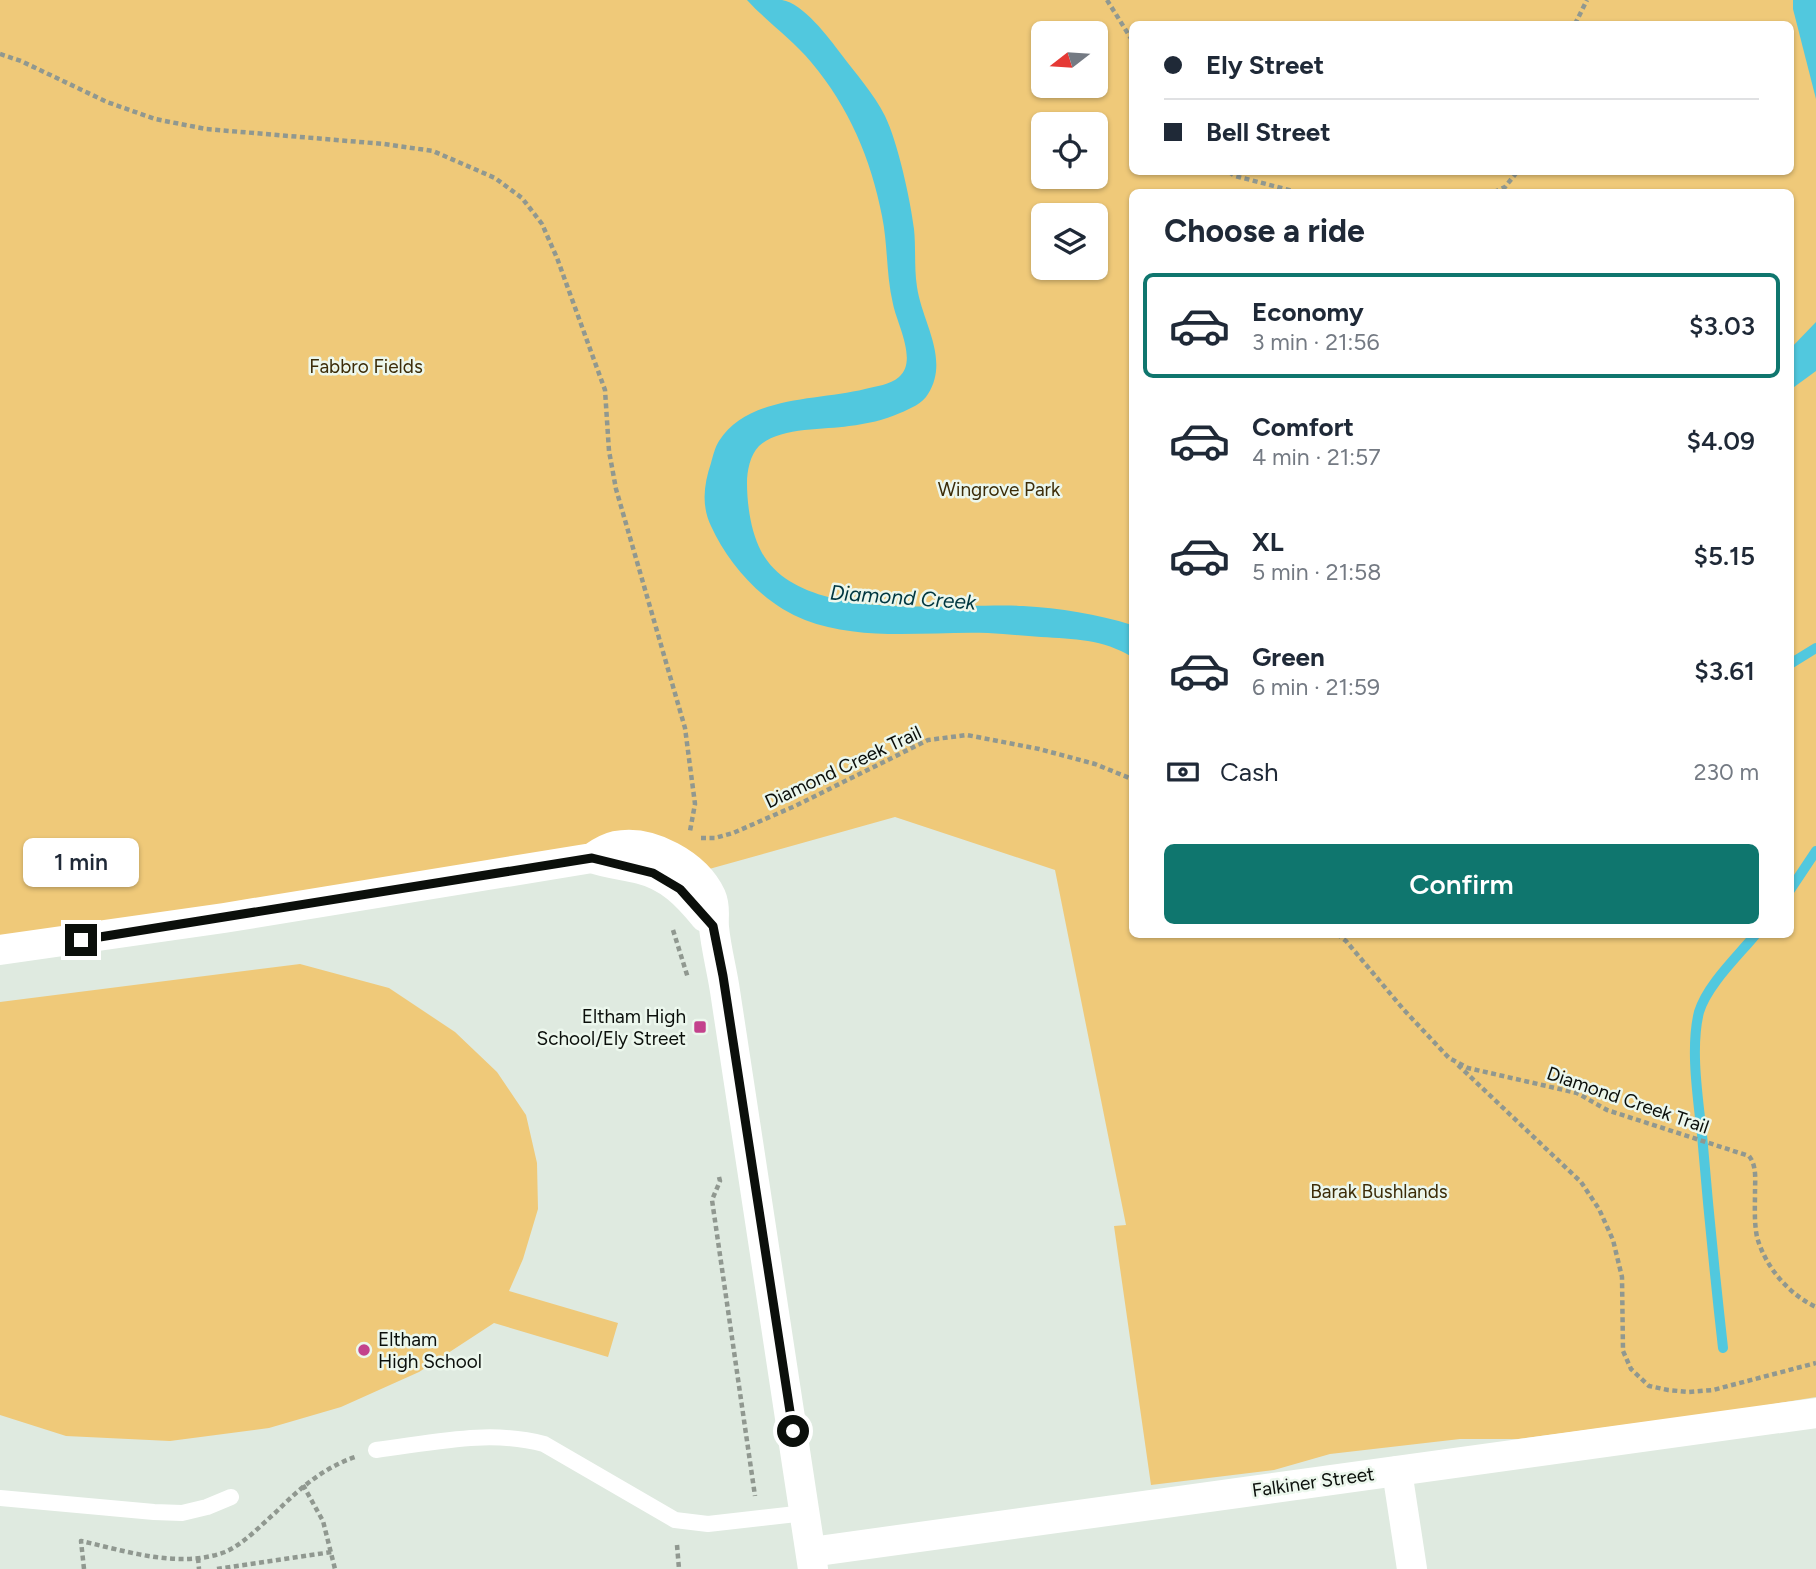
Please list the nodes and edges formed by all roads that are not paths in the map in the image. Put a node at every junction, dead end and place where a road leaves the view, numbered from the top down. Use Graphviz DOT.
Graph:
graph roads {
  1 [pos="0,950"];
  2 [pos="1816,1413"];
  3 [pos="376,1450"];
  4 [pos="1397,1471"];
  5 [pos="231,1497"];
  6 [pos="0,1498"];
  7 [pos="805,1513"];
  8 [pos="812,1561"];
  9 [pos="1412,1569"];
  1 -- 7 [label="street"];
  2 -- 4 [label="street, Falkiner Street"];
  3 -- 7 [label="lane"];
  4 -- 8 [label="street, Falkiner Street"];
  4 -- 9 [label="street"];
  5 -- 6 [label="lane"];
  7 -- 8 [label="street"];
}
